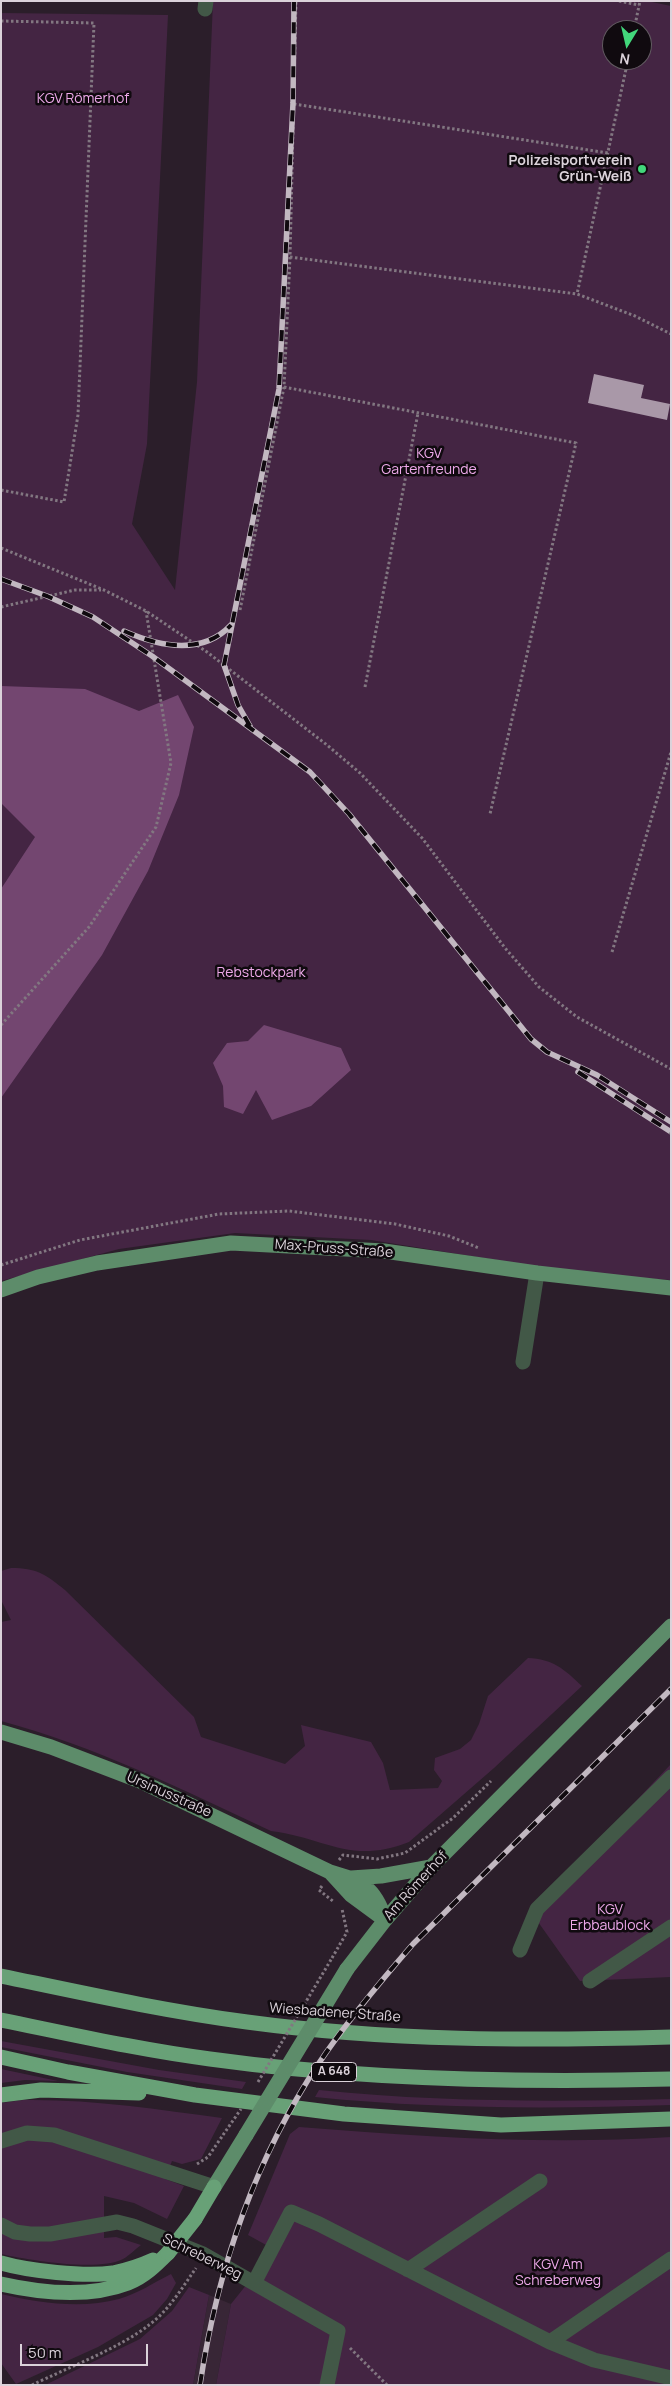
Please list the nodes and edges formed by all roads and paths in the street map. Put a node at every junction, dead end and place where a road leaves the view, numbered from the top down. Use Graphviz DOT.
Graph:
graph roads {
  1 [pos="296,1"];
  2 [pos="619,1"];
  3 [pos="640,3"];
  4 [pos="636,20"];
  5 [pos="1,21"];
  6 [pos="626,70"];
  7 [pos="294,104"];
  8 [pos="608,153"];
  9 [pos="290,258"];
  10 [pos="577,294"];
  11 [pos="671,334"];
  12 [pos="284,387"];
  13 [pos="418,413"];
  14 [pos="1,490"];
  15 [pos="1,548"];
  16 [pos="104,590"];
  17 [pos="1,606"];
  18 [pos="240,610"];
  19 [pos="146,611"];
  20 [pos="366,687"];
  21 [pos="671,752"];
  22 [pos="490,814"];
  23 [pos="612,952"];
  24 [pos="1,1025"];
  25 [pos="671,1069"];
  26 [pos="537,1273"];
  27 [pos="671,1288"];
  28 [pos="1,1290"];
  29 [pos="523,1362"];
  30 [pos="671,1626"];
  31 [pos="1,1732"];
  32 [pos="671,1777"];
  33 [pos="495,1778"];
  34 [pos="431,1867"];
  35 [pos="330,1872"];
  36 [pos="349,1878"];
  37 [pos="385,1920"];
  38 [pos="671,1928"];
  39 [pos="520,1950"];
  40 [pos="1,1976"];
  41 [pos="590,1981"];
  42 [pos="1,2020"];
  43 [pos="671,2038"];
  44 [pos="1,2057"];
  45 [pos="671,2079"];
  46 [pos="254,2088"];
  47 [pos="1,2095"];
  48 [pos="195,2095"];
  49 [pos="245,2102"];
  50 [pos="671,2119"];
  51 [pos="222,2136"];
  52 [pos="1,2141"];
  53 [pos="540,2180"];
  54 [pos="214,2187"];
  55 [pos="1,2225"];
  56 [pos="168,2252"];
  57 [pos="203,2254"];
  58 [pos="671,2259"];
  59 [pos="1,2263"];
  60 [pos="408,2270"];
  61 [pos="254,2283"];
  62 [pos="1,2284"];
  63 [pos="338,2331"];
  64 [pos="550,2342"];
  65 [pos="671,2378"];
  66 [pos="32,2385"];
  67 [pos="327,2385"];
  68 [pos="387,2385"];
  1 -- 7 [label="path"];
  2 -- 3 [label="path"];
  3 -- 4 [label="path"];
  5 -- 14 [label="path"];
  6 -- 8 [label="path"];
  7 -- 8 [label="path"];
  7 -- 9 [label="path"];
  8 -- 10 [label="path"];
  9 -- 10 [label="path"];
  9 -- 12 [label="path"];
  10 -- 11 [label="path"];
  12 -- 13 [label="path"];
  12 -- 18 [label="path"];
  13 -- 20 [label="path"];
  13 -- 22 [label="path"];
  15 -- 16 [label="path"];
  16 -- 17 [label="path"];
  16 -- 19 [label="path"];
  19 -- 24 [label="path"];
  19 -- 25 [label="path"];
  21 -- 23 [label="path"];
  26 -- 27 [label="main road, Max-Pruss-Straße"];
  26 -- 28 [label="main road, Max-Pruss-Straße"];
  26 -- 29 [label="street"];
  30 -- 34 [label="main road, Am Römerhof"];
  31 -- 35 [label="main road, Ursinusstraße"];
  32 -- 39 [label="street"];
  33 -- 35 [label="path"];
  34 -- 36 [label="main road, Ursinusstraße"];
  34 -- 37 [label="main road, Am Römerhof"];
  35 -- 36 [label="main road, Ursinusstraße"];
  35 -- 37 [label="main road, Ursinusstraße"];
  35 -- 46 [label="path, bridge"];
  36 -- 37 [label="main road, Ursinusstraße"];
  37 -- 54 [label="main road, Am Römerhof, bridge"];
  38 -- 41 [label="street"];
  40 -- 43 [label="highway, Wiesbadener Straße"];
  42 -- 45 [label="highway, A 648"];
  44 -- 48 [label="highway"];
  47 -- 48 [label="highway"];
  48 -- 50 [label="highway"];
  49 -- 51 [label="path, bridge"];
  52 -- 54 [label="street"];
  53 -- 60 [label="street"];
  54 -- 56 [label="highway, bridge"];
  55 -- 57 [label="street, Schreberweg"];
  56 -- 59 [label="highway"];
  56 -- 62 [label="highway"];
  57 -- 61 [label="street, Schreberweg"];
  57 -- 66 [label="path"];
  58 -- 64 [label="street"];
  60 -- 61 [label="street"];
  60 -- 64 [label="street"];
  61 -- 63 [label="street, Schreberweg"];
  63 -- 67 [label="street"];
  63 -- 68 [label="path"];
  64 -- 65 [label="street"];
}
